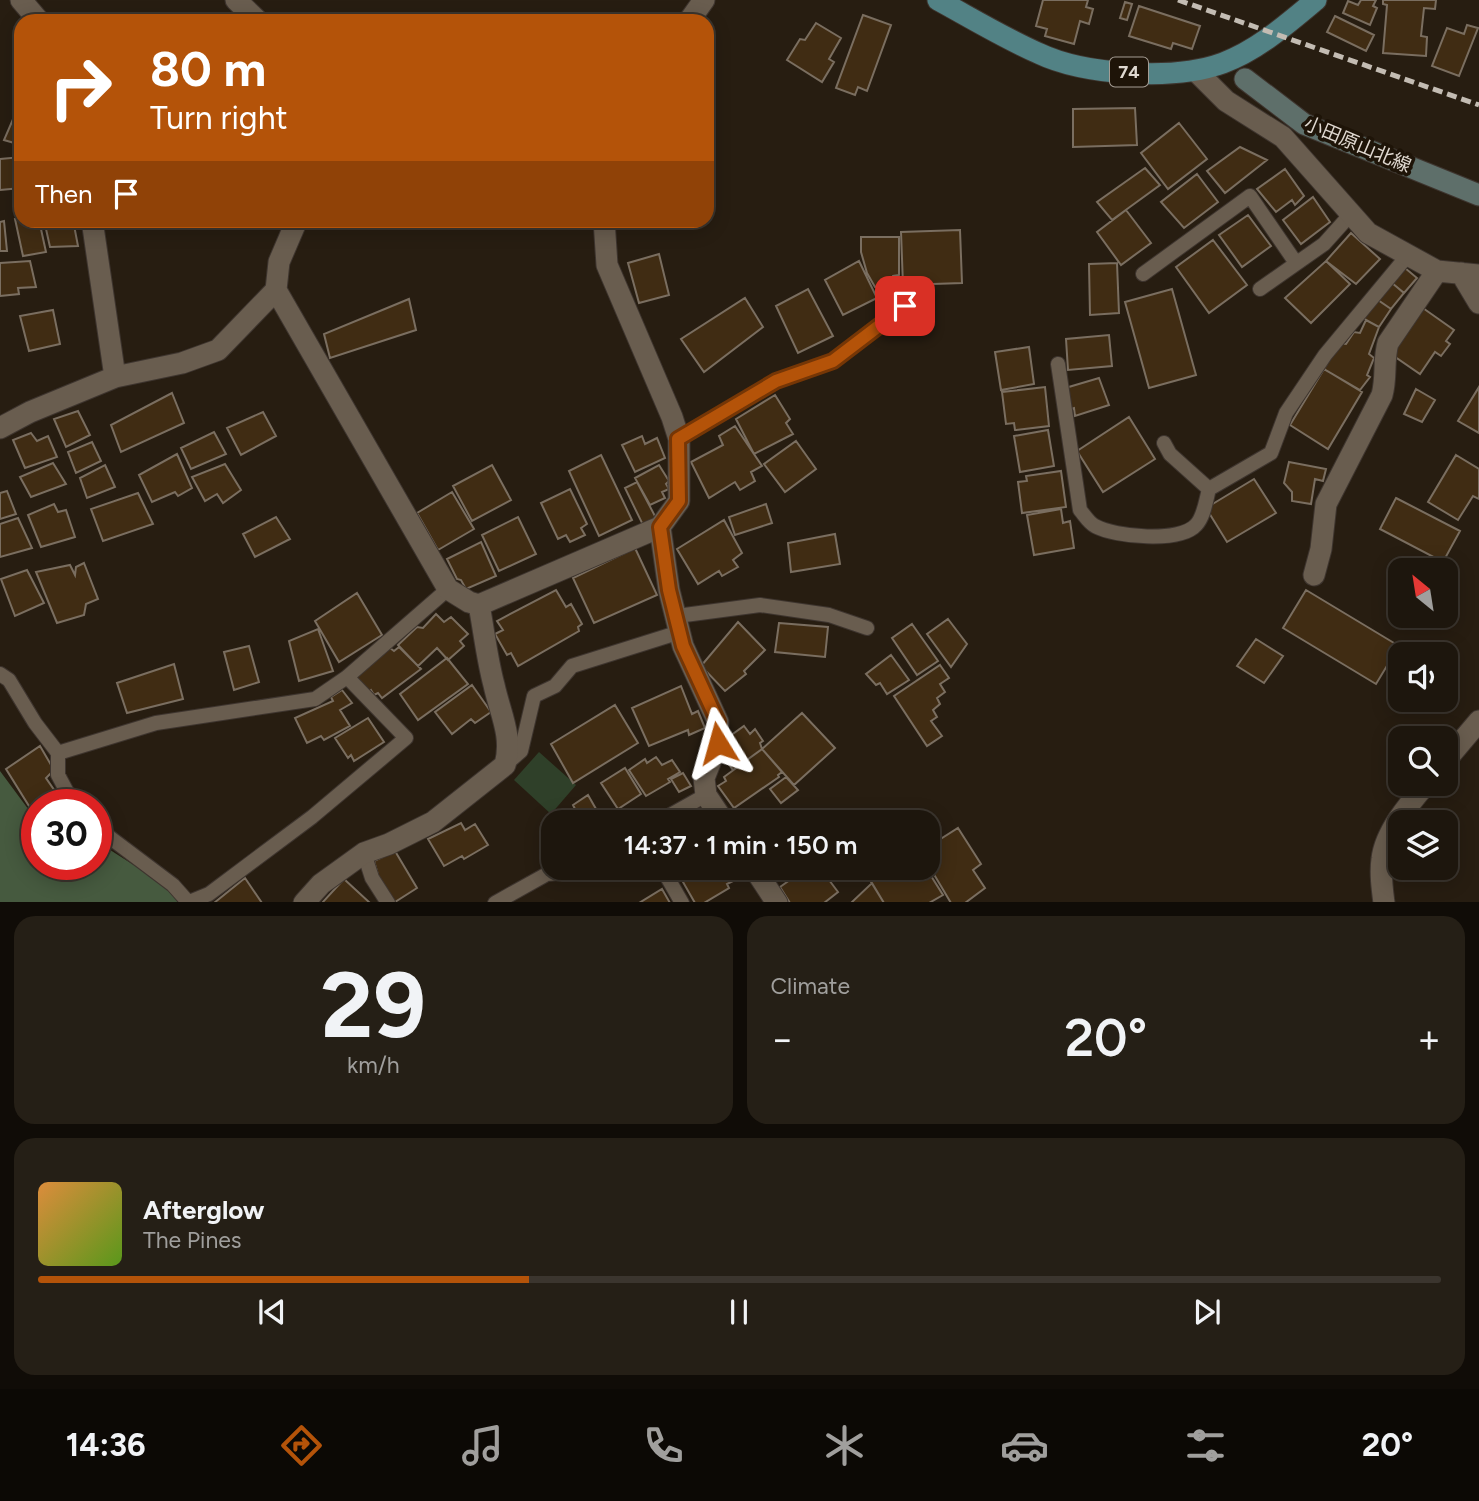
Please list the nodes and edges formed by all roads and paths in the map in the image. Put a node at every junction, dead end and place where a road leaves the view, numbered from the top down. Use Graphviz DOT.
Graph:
graph roads {
  1 [pos="21,0"];
  2 [pos="236,0"];
  3 [pos="938,0"];
  4 [pos="1315,0"];
  5 [pos="33,14"];
  6 [pos="251,14"];
  7 [pos="1196,71"];
  8 [pos="1245,79"];
  9 [pos="1479,195"];
  10 [pos="1350,215"];
  11 [pos="94,228"];
  12 [pos="294,228"];
  13 [pos="605,228"];
  14 [pos="1408,255"];
  15 [pos="1296,263"];
  16 [pos="1437,271"];
  17 [pos="1143,274"];
  18 [pos="1470,274"];
  19 [pos="1260,289"];
  20 [pos="276,290"];
  21 [pos="1479,303"];
  22 [pos="905,306"];
  23 [pos="1058,364"];
  24 [pos="115,377"];
  25 [pos="0,428"];
  26 [pos="678,439"];
  27 [pos="1164,443"];
  28 [pos="1209,489"];
  29 [pos="660,527"];
  30 [pos="1314,575"];
  31 [pos="448,589"];
  32 [pos="479,605"];
  33 [pos="678,624"];
  34 [pos="867,628"];
  35 [pos="0,674"];
  36 [pos="347,677"];
  37 [pos="1479,721"];
  38 [pos="1458,746"];
  39 [pos="58,753"];
  40 [pos="505,765"];
  41 [pos="65,789"];
  42 [pos="706,795"];
  43 [pos="1417,796"];
  44 [pos="680,810"];
  45 [pos="716,810"];
  46 [pos="112,839"];
  47 [pos="364,853"];
  48 [pos="541,877"];
  49 [pos="669,880"];
  50 [pos="762,880"];
  51 [pos="188,902"];
  52 [pos="304,902"];
  53 [pos="388,902"];
  54 [pos="495,902"];
  55 [pos="682,902"];
  56 [pos="777,902"];
  57 [pos="1384,902"];
  1 -- 5 [label="street"];
  2 -- 6 [label="street"];
  3 -- 7 [label="main road, 74"];
  4 -- 7 [label="main road, 74"];
  7 -- 10 [label="street"];
  8 -- 9 [label="main road, 小田原山北線"];
  10 -- 14 [label="street"];
  10 -- 15 [label="lane"];
  11 -- 24 [label="street"];
  12 -- 20 [label="street"];
  13 -- 26 [label="street"];
  14 -- 16 [label="street"];
  14 -- 28 [label="lane"];
  15 -- 17 [label="lane"];
  15 -- 19 [label="lane"];
  16 -- 18 [label="street"];
  16 -- 30 [label="street"];
  18 -- 21 [label="street"];
  20 -- 24 [label="street"];
  20 -- 31 [label="street"];
  22 -- 26 [label="lane"];
  23 -- 28 [label="lane"];
  24 -- 25 [label="street"];
  26 -- 29 [label="street"];
  27 -- 28 [label="lane"];
  29 -- 32 [label="street"];
  29 -- 33 [label="street"];
  31 -- 32 [label="street"];
  31 -- 36 [label="lane"];
  32 -- 40 [label="street"];
  33 -- 34 [label="lane"];
  33 -- 40 [label="lane"];
  33 -- 42 [label="street"];
  35 -- 39 [label="lane"];
  36 -- 39 [label="lane"];
  36 -- 51 [label="lane"];
  37 -- 38 [label="street"];
  39 -- 41 [label="lane"];
  40 -- 47 [label="street"];
  42 -- 44 [label="lane"];
  42 -- 45 [label="street"];
  43 -- 57 [label="street"];
  46 -- 51 [label="lane"];
  47 -- 52 [label="street"];
  47 -- 53 [label="lane"];
  48 -- 54 [label="lane"];
  49 -- 55 [label="lane"];
  50 -- 56 [label="street"];
}
